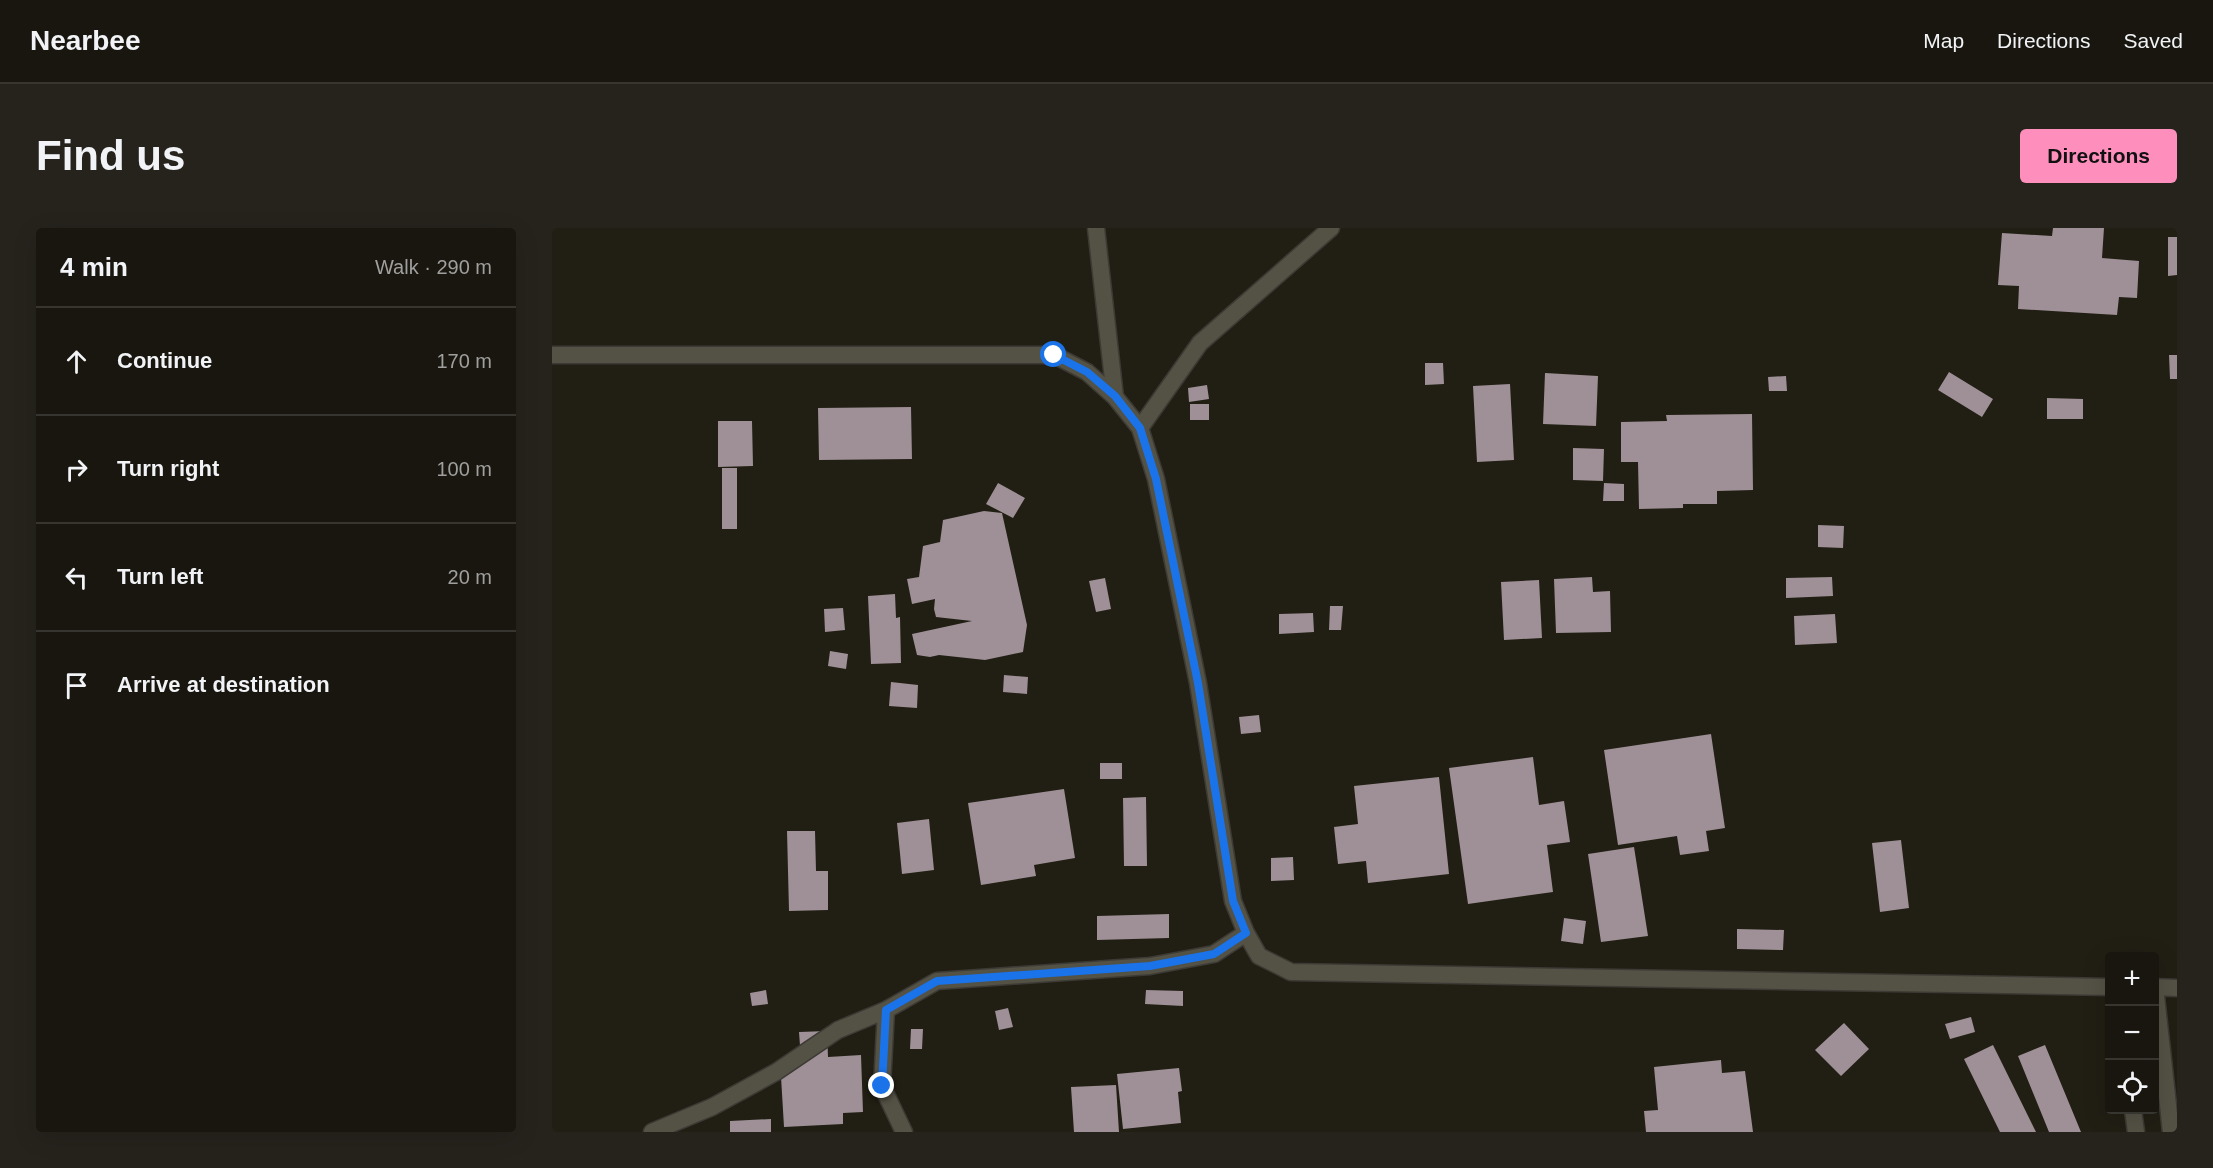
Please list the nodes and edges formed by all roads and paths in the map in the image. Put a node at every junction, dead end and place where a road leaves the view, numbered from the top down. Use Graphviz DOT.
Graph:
graph roads {
  1 [pos="1096,228"];
  2 [pos="1331,228"];
  3 [pos="552,355"];
  4 [pos="1115,396"];
  5 [pos="1140,428"];
  6 [pos="1246,933"];
  7 [pos="2105,987"];
  8 [pos="2159,987"];
  9 [pos="2177,988"];
  10 [pos="2157,1006"];
  11 [pos="886,1010"];
  12 [pos="2134,1114"];
  13 [pos="651,1132"];
  14 [pos="904,1132"];
  15 [pos="2136,1132"];
  16 [pos="2171,1132"];
  1 -- 4 [label="street"];
  2 -- 5 [label="street"];
  3 -- 4 [label="street"];
  4 -- 5 [label="street"];
  5 -- 6 [label="street"];
  6 -- 7 [label="street"];
  6 -- 11 [label="street"];
  8 -- 9 [label="street"];
  10 -- 16 [label="street"];
  11 -- 13 [label="street"];
  11 -- 14 [label="street"];
  12 -- 15 [label="street"];
}
